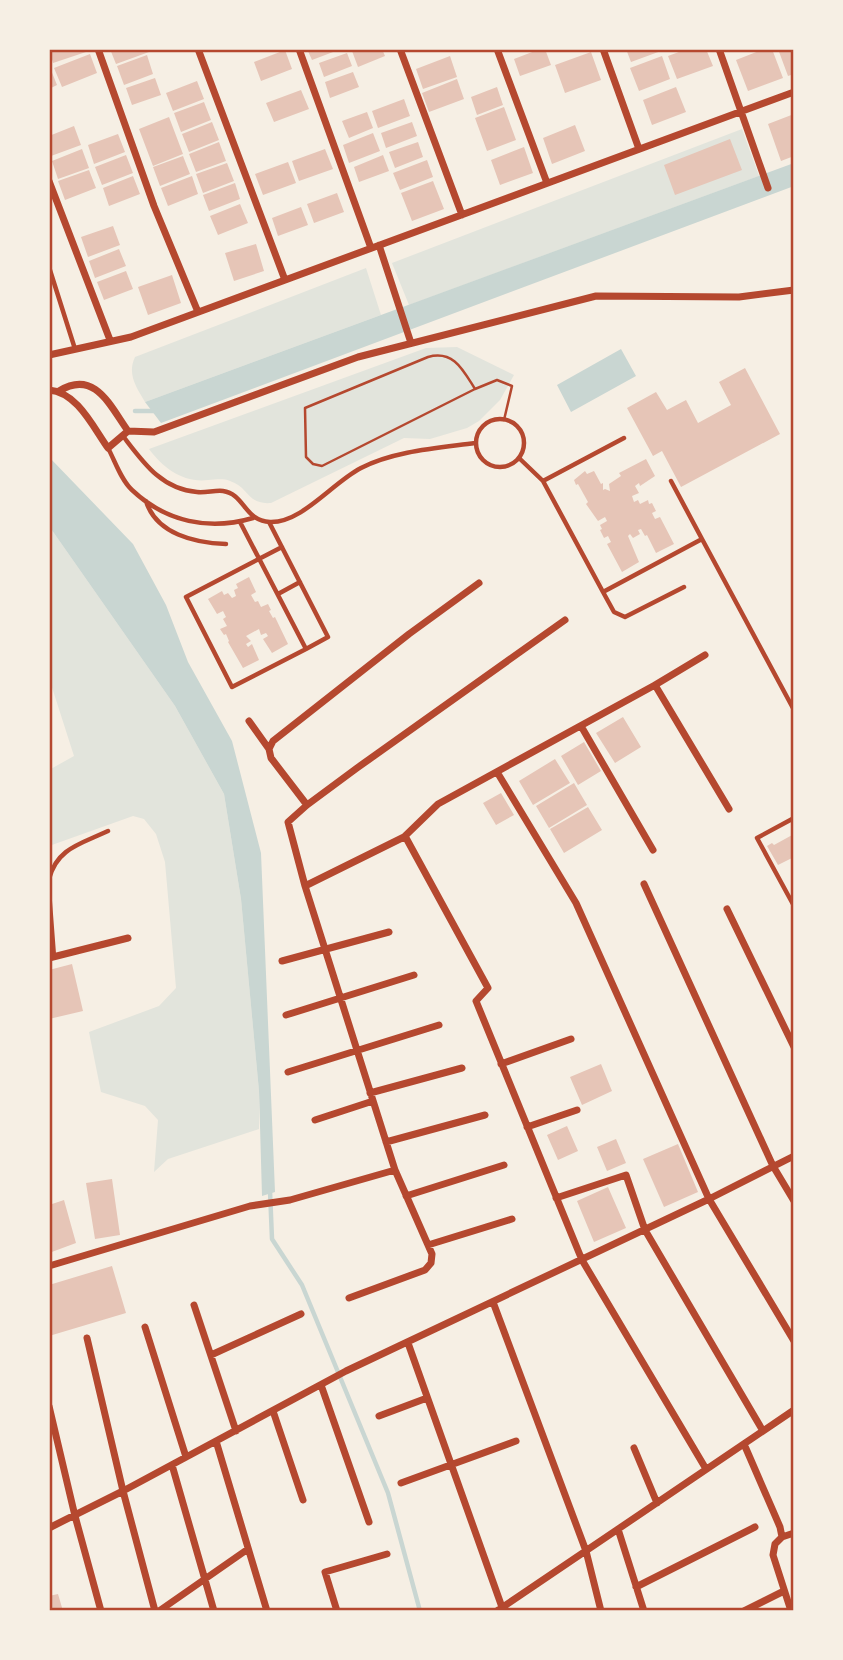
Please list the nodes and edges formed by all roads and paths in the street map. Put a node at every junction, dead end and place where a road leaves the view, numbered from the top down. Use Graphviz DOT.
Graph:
graph roads {
  1 [pos="98,49"];
  2 [pos="198,49"];
  3 [pos="299,49"];
  4 [pos="400,49"];
  5 [pos="497,49"];
  6 [pos="603,49"];
  7 [pos="719,49"];
  8 [pos="794,92"];
  9 [pos="743,111"];
  10 [pos="639,149"];
  11 [pos="49,181"];
  12 [pos="547,183"];
  13 [pos="768,188"];
  14 [pos="462,215"];
  15 [pos="379,245"];
  16 [pos="370,248"];
  17 [pos="49,267"];
  18 [pos="285,279"];
  19 [pos="794,289"];
  20 [pos="198,312"];
  21 [pos="110,340"];
  22 [pos="411,343"];
  23 [pos="75,349"];
  24 [pos="49,355"];
  25 [pos="475,389"];
  26 [pos="49,390"];
  27 [pos="59,391"];
  28 [pos="504,420"];
  29 [pos="125,433"];
  30 [pos="624,438"];
  31 [pos="475,443"];
  32 [pos="108,448"];
  33 [pos="519,458"];
  34 [pos="543,481"];
  35 [pos="671,481"];
  36 [pos="146,500"];
  37 [pos="253,518"];
  38 [pos="240,522"];
  39 [pos="269,522"];
  40 [pos="702,539"];
  41 [pos="226,544"];
  42 [pos="282,547"];
  43 [pos="259,559"];
  44 [pos="300,582"];
  45 [pos="479,583"];
  46 [pos="684,587"];
  47 [pos="603,593"];
  48 [pos="278,594"];
  49 [pos="565,620"];
  50 [pos="306,649"];
  51 [pos="705,656"];
  52 [pos="656,685"];
  53 [pos="794,710"];
  54 [pos="249,722"];
  55 [pos="581,726"];
  56 [pos="269,749"];
  57 [pos="497,772"];
  58 [pos="307,805"];
  59 [pos="729,810"];
  60 [pos="794,818"];
  61 [pos="108,831"];
  62 [pos="405,835"];
  63 [pos="653,850"];
  64 [pos="49,879"];
  65 [pos="644,884"];
  66 [pos="306,886"];
  67 [pos="49,891"];
  68 [pos="794,906"];
  69 [pos="727,909"];
  70 [pos="389,932"];
  71 [pos="128,938"];
  72 [pos="325,950"];
  73 [pos="51,958"];
  74 [pos="282,961"];
  75 [pos="414,975"];
  76 [pos="341,999"];
  77 [pos="286,1015"];
  78 [pos="439,1025"];
  79 [pos="570,1039"];
  80 [pos="794,1047"];
  81 [pos="357,1051"];
  82 [pos="501,1064"];
  83 [pos="462,1068"];
  84 [pos="288,1072"];
  85 [pos="370,1093"];
  86 [pos="373,1101"];
  87 [pos="577,1110"];
  88 [pos="485,1115"];
  89 [pos="315,1120"];
  90 [pos="527,1127"];
  91 [pos="386,1142"];
  92 [pos="794,1156"];
  93 [pos="504,1165"];
  94 [pos="773,1166"];
  95 [pos="395,1170"];
  96 [pos="406,1196"];
  97 [pos="556,1198"];
  98 [pos="709,1199"];
  99 [pos="794,1201"];
  100 [pos="512,1219"];
  101 [pos="645,1230"];
  102 [pos="428,1245"];
  103 [pos="582,1260"];
  104 [pos="49,1266"];
  105 [pos="349,1298"];
  106 [pos="493,1301"];
  107 [pos="194,1305"];
  108 [pos="301,1314"];
  109 [pos="145,1327"];
  110 [pos="87,1338"];
  111 [pos="794,1341"];
  112 [pos="408,1343"];
  113 [pos="211,1355"];
  114 [pos="321,1385"];
  115 [pos="428,1398"];
  116 [pos="49,1406"];
  117 [pos="794,1410"];
  118 [pos="273,1411"];
  119 [pos="379,1416"];
  120 [pos="236,1431"];
  121 [pos="764,1431"];
  122 [pos="216,1441"];
  123 [pos="516,1441"];
  124 [pos="744,1444"];
  125 [pos="634,1448"];
  126 [pos="186,1457"];
  127 [pos="450,1464"];
  128 [pos="172,1465"];
  129 [pos="706,1469"];
  130 [pos="401,1483"];
  131 [pos="123,1492"];
  132 [pos="303,1500"];
  133 [pos="657,1503"];
  134 [pos="75,1516"];
  135 [pos="369,1522"];
  136 [pos="755,1527"];
  137 [pos="49,1528"];
  138 [pos="618,1530"];
  139 [pos="794,1533"];
  140 [pos="782,1537"];
  141 [pos="248,1549"];
  142 [pos="586,1551"];
  143 [pos="387,1553"];
  144 [pos="204,1580"];
  145 [pos="636,1587"];
  146 [pos="784,1591"];
  147 [pos="791,1600"];
  148 [pos="501,1610"];
  149 [pos="102,1611"];
  150 [pos="157,1611"];
  151 [pos="214,1611"];
  152 [pos="267,1611"];
  153 [pos="337,1611"];
  154 [pos="601,1611"];
  155 [pos="643,1611"];
  156 [pos="744,1611"];
  157 [pos="791,1611"];
  1 -- 20 [label="street"];
  2 -- 18 [label="street"];
  3 -- 16 [label="street"];
  4 -- 14 [label="street"];
  5 -- 12 [label="street"];
  6 -- 10 [label="street"];
  7 -- 9 [label="street"];
  8 -- 9 [label="street"];
  9 -- 10 [label="street"];
  9 -- 13 [label="street"];
  10 -- 12 [label="street"];
  11 -- 21 [label="street"];
  12 -- 14 [label="street"];
  14 -- 15 [label="street"];
  15 -- 16 [label="street"];
  15 -- 22 [label="street"];
  16 -- 18 [label="street"];
  17 -- 23 [label="lane"];
  18 -- 20 [label="street"];
  19 -- 22 [label="street"];
  20 -- 21 [label="street"];
  21 -- 23 [label="street"];
  22 -- 29 [label="street"];
  23 -- 24 [label="street"];
  25 -- 25 [label="path"];
  25 -- 28 [label="path"];
  26 -- 27 [label="street"];
  27 -- 29 [label="street"];
  27 -- 32 [label="street"];
  28 -- 31 [label="lane"];
  28 -- 33 [label="lane"];
  29 -- 32 [label="street"];
  29 -- 37 [label="lane"];
  30 -- 34 [label="lane"];
  31 -- 33 [label="lane"];
  31 -- 39 [label="lane"];
  32 -- 36 [label="lane"];
  33 -- 34 [label="lane"];
  34 -- 47 [label="lane"];
  35 -- 40 [label="lane"];
  36 -- 38 [label="lane"];
  36 -- 41 [label="lane"];
  37 -- 38 [label="lane"];
  37 -- 39 [label="lane"];
  38 -- 43 [label="lane"];
  39 -- 42 [label="lane"];
  40 -- 47 [label="lane"];
  40 -- 53 [label="lane"];
  42 -- 43 [label="lane"];
  42 -- 44 [label="lane"];
  43 -- 48 [label="lane"];
  43 -- 50 [label="lane"];
  44 -- 48 [label="lane"];
  44 -- 50 [label="lane"];
  45 -- 56 [label="street"];
  46 -- 47 [label="lane"];
  48 -- 50 [label="lane"];
  49 -- 58 [label="street"];
  51 -- 52 [label="street"];
  52 -- 55 [label="street"];
  52 -- 59 [label="street"];
  54 -- 56 [label="street"];
  55 -- 57 [label="street"];
  55 -- 63 [label="street"];
  56 -- 58 [label="street"];
  57 -- 62 [label="street"];
  57 -- 98 [label="street"];
  58 -- 66 [label="street"];
  60 -- 68 [label="lane"];
  61 -- 64 [label="lane"];
  62 -- 66 [label="street"];
  62 -- 82 [label="street"];
  65 -- 94 [label="street"];
  66 -- 72 [label="street"];
  67 -- 73 [label="lane"];
  69 -- 80 [label="street"];
  70 -- 72 [label="street"];
  71 -- 73 [label="street"];
  72 -- 74 [label="street"];
  72 -- 76 [label="street"];
  75 -- 76 [label="street"];
  76 -- 77 [label="street"];
  76 -- 81 [label="street"];
  78 -- 81 [label="street"];
  79 -- 82 [label="street"];
  81 -- 84 [label="street"];
  81 -- 85 [label="street"];
  82 -- 90 [label="street"];
  83 -- 85 [label="street"];
  85 -- 86 [label="street"];
  86 -- 89 [label="street"];
  86 -- 91 [label="street"];
  87 -- 90 [label="street"];
  88 -- 91 [label="street"];
  90 -- 97 [label="street"];
  91 -- 95 [label="street"];
  92 -- 94 [label="street"];
  93 -- 96 [label="street"];
  94 -- 98 [label="street"];
  94 -- 99 [label="street"];
  95 -- 96 [label="street"];
  95 -- 104 [label="street"];
  96 -- 102 [label="street"];
  97 -- 101 [label="street"];
  97 -- 103 [label="street"];
  98 -- 101 [label="street"];
  98 -- 111 [label="street"];
  100 -- 102 [label="street"];
  101 -- 103 [label="street"];
  101 -- 121 [label="street"];
  102 -- 105 [label="street"];
  103 -- 106 [label="street"];
  103 -- 129 [label="street"];
  106 -- 112 [label="street"];
  106 -- 142 [label="street"];
  107 -- 113 [label="street"];
  108 -- 113 [label="street"];
  109 -- 126 [label="street"];
  110 -- 131 [label="street"];
  112 -- 114 [label="street"];
  112 -- 115 [label="street"];
  113 -- 120 [label="street"];
  114 -- 118 [label="street"];
  114 -- 135 [label="street"];
  115 -- 119 [label="street"];
  115 -- 127 [label="street"];
  116 -- 134 [label="street"];
  117 -- 121 [label="street"];
  118 -- 120 [label="street"];
  118 -- 132 [label="street"];
  120 -- 122 [label="street"];
  121 -- 124 [label="street"];
  122 -- 126 [label="street"];
  122 -- 141 [label="street"];
  123 -- 127 [label="street"];
  124 -- 129 [label="street"];
  124 -- 140 [label="street"];
  125 -- 133 [label="street"];
  126 -- 128 [label="street"];
  127 -- 130 [label="street"];
  127 -- 148 [label="street"];
  128 -- 131 [label="street"];
  128 -- 144 [label="street"];
  129 -- 133 [label="street"];
  131 -- 134 [label="street"];
  131 -- 150 [label="street"];
  133 -- 138 [label="street"];
  134 -- 137 [label="street"];
  134 -- 149 [label="street"];
  136 -- 145 [label="street"];
  138 -- 142 [label="street"];
  138 -- 145 [label="street"];
  139 -- 140 [label="street"];
  140 -- 146 [label="street"];
  141 -- 144 [label="street"];
  141 -- 152 [label="street"];
  142 -- 148 [label="street"];
  142 -- 154 [label="street"];
  143 -- 153 [label="street"];
  144 -- 150 [label="street"];
  144 -- 151 [label="street"];
  145 -- 155 [label="street"];
  146 -- 147 [label="street"];
  146 -- 156 [label="street"];
  147 -- 157 [label="street"];
}
